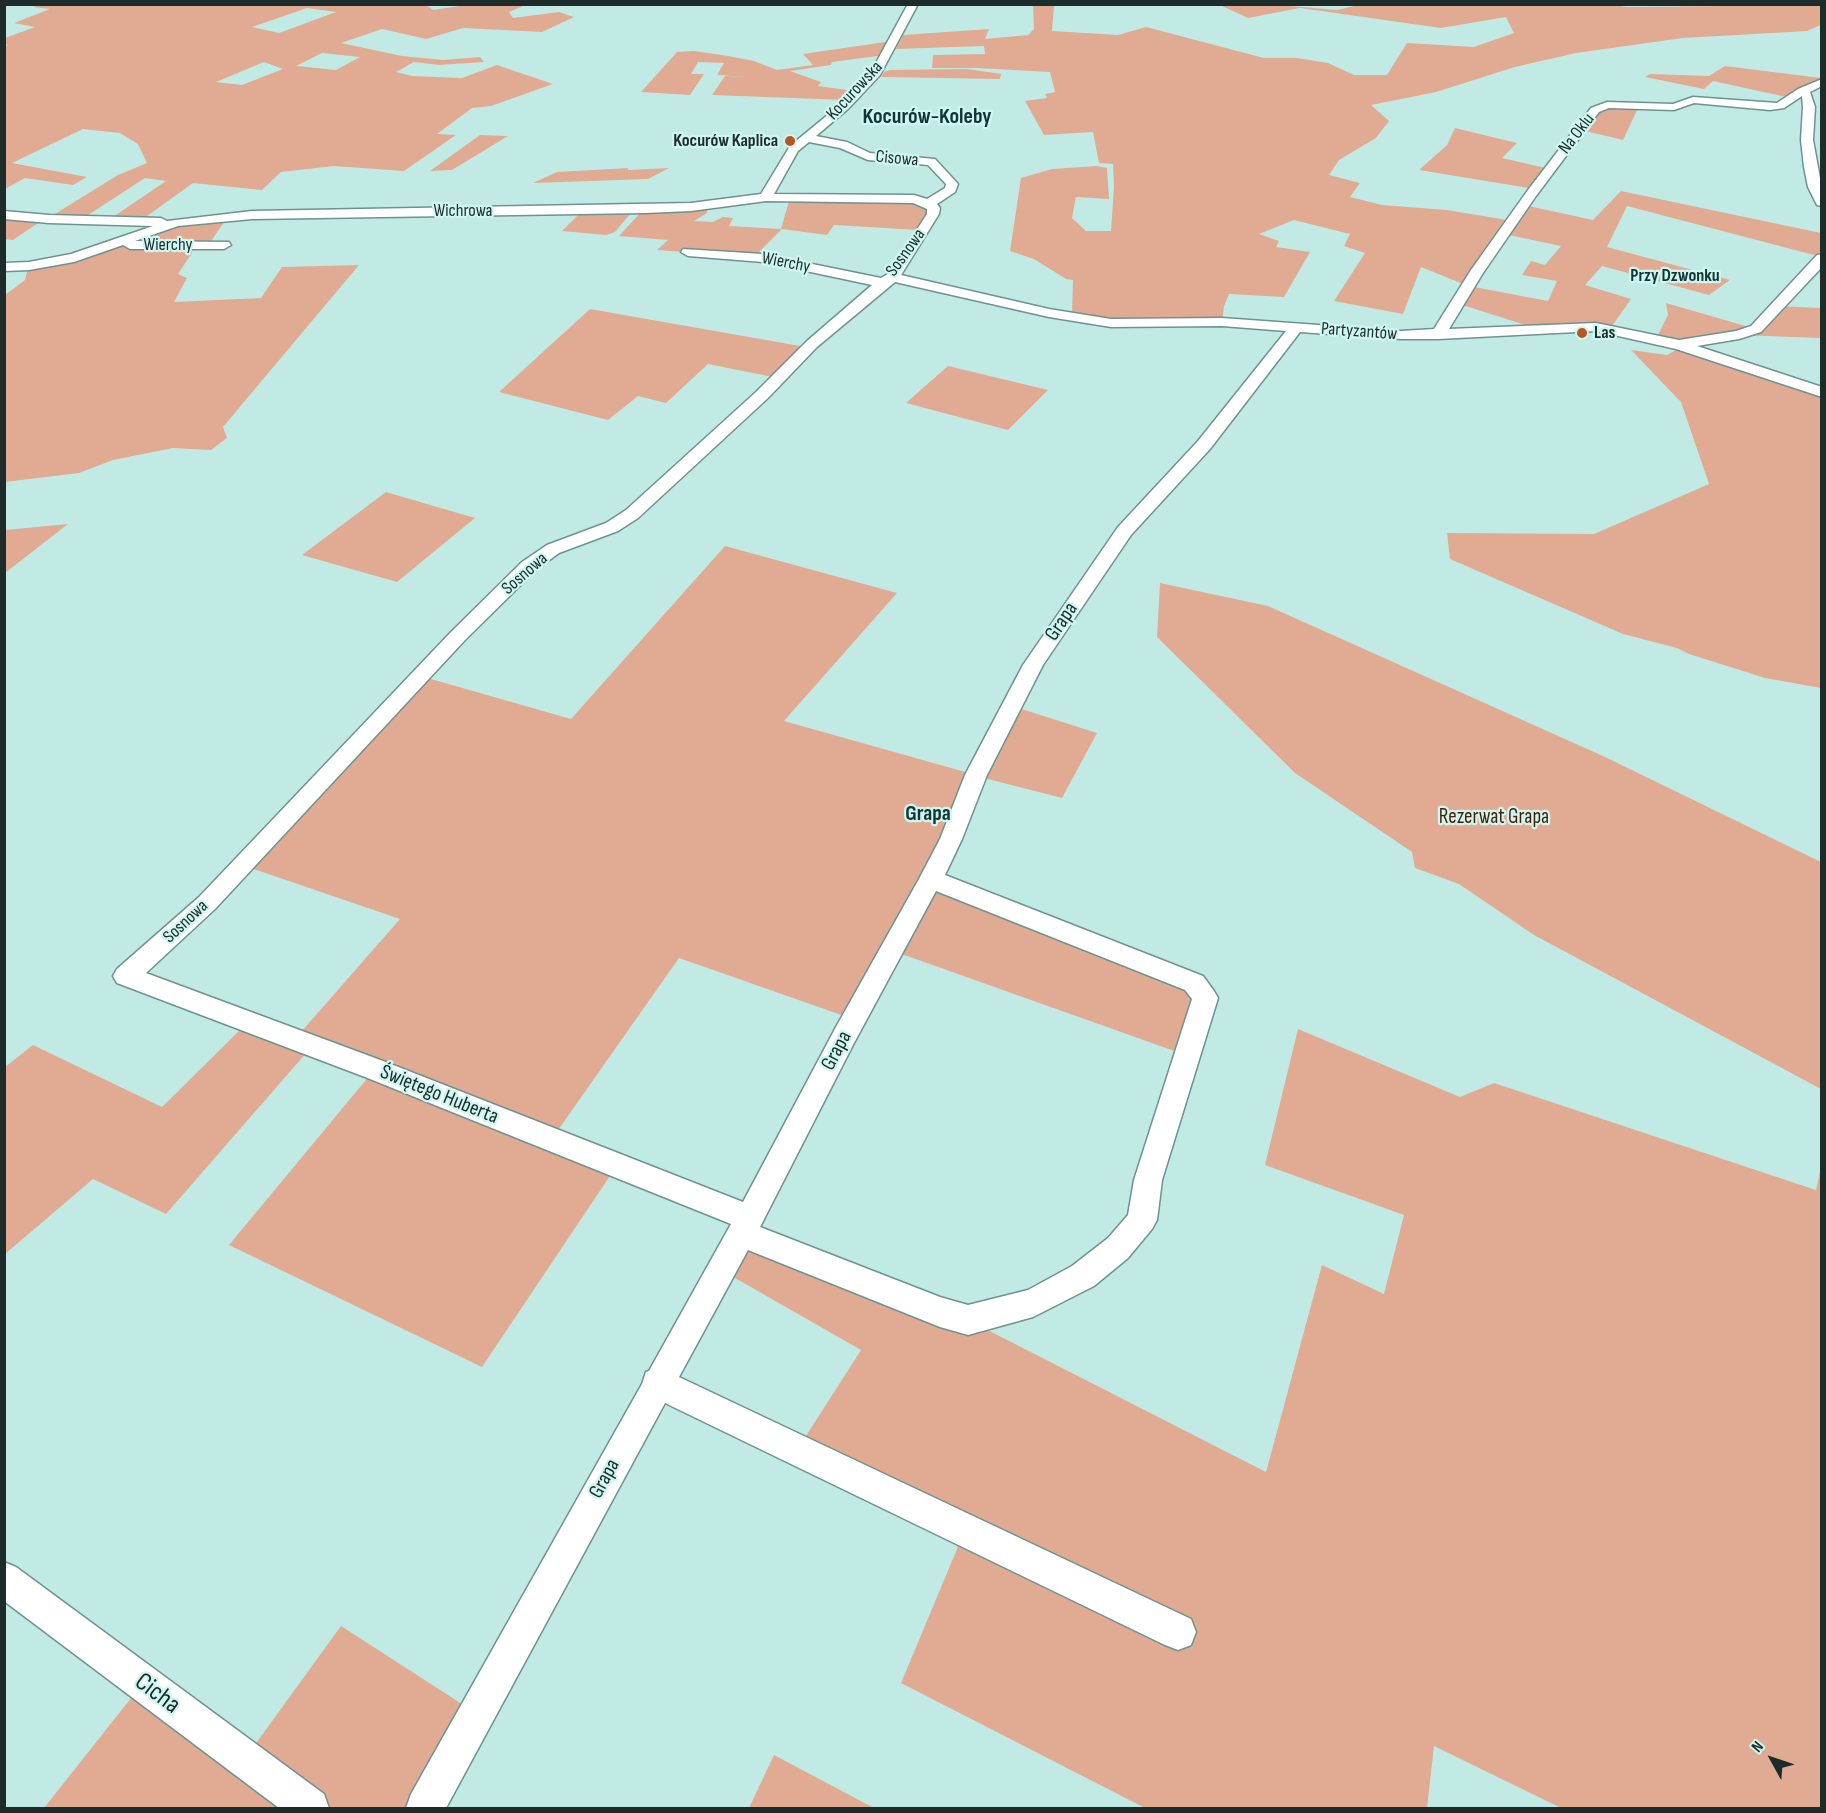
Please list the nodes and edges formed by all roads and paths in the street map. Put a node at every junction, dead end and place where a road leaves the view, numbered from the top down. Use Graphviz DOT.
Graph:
graph roads {
  1 [pos="913,4"];
  2 [pos="1821,82"];
  3 [pos="1802,91"];
  4 [pos="805,138"];
  5 [pos="766,197"];
  6 [pos="1821,202"];
  7 [pos="928,203"];
  8 [pos="4,214"];
  9 [pos="176,222"];
  10 [pos="112,245"];
  11 [pos="224,245"];
  12 [pos="688,252"];
  13 [pos="1821,258"];
  14 [pos="4,267"];
  15 [pos="888,280"];
  16 [pos="1296,328"];
  17 [pos="1438,335"];
  18 [pos="1680,345"];
  19 [pos="1821,392"];
  20 [pos="931,879"];
  21 [pos="126,976"];
  22 [pos="745,1225"];
  23 [pos="657,1383"];
  24 [pos="4,1578"];
  25 [pos="1178,1632"];
  26 [pos="310,1809"];
  27 [pos="425,1809"];
  1 -- 4 [label="street, Kocurowska"];
  2 -- 3 [label="street, Na Oklu"];
  3 -- 6 [label="street"];
  3 -- 17 [label="street, Na Oklu"];
  4 -- 5 [label="street, Kocurowska"];
  4 -- 7 [label="street, Cisowa"];
  5 -- 7 [label="street, Wichrowa"];
  5 -- 9 [label="street, Wichrowa"];
  7 -- 15 [label="street, Sosnowa"];
  8 -- 9 [label="street"];
  9 -- 10 [label="street, Wichrowa"];
  10 -- 11 [label="street, Wierchy"];
  10 -- 14 [label="street, Wichrowa"];
  12 -- 15 [label="street, Wierchy"];
  13 -- 18 [label="street"];
  15 -- 16 [label="street, Partyzantów"];
  15 -- 21 [label="street, Sosnowa"];
  16 -- 17 [label="street, Partyzantów"];
  16 -- 20 [label="street, Grapa"];
  17 -- 18 [label="street, Partyzantów"];
  18 -- 19 [label="street, Partyzantów"];
  20 -- 22 [label="street, Grapa"];
  20 -- 22 [label="street, Świętego Huberta"];
  21 -- 22 [label="street, Świętego Huberta"];
  22 -- 23 [label="street, Grapa"];
  23 -- 25 [label="street"];
  23 -- 27 [label="street, Grapa"];
  24 -- 26 [label="street, Cicha"];
}
